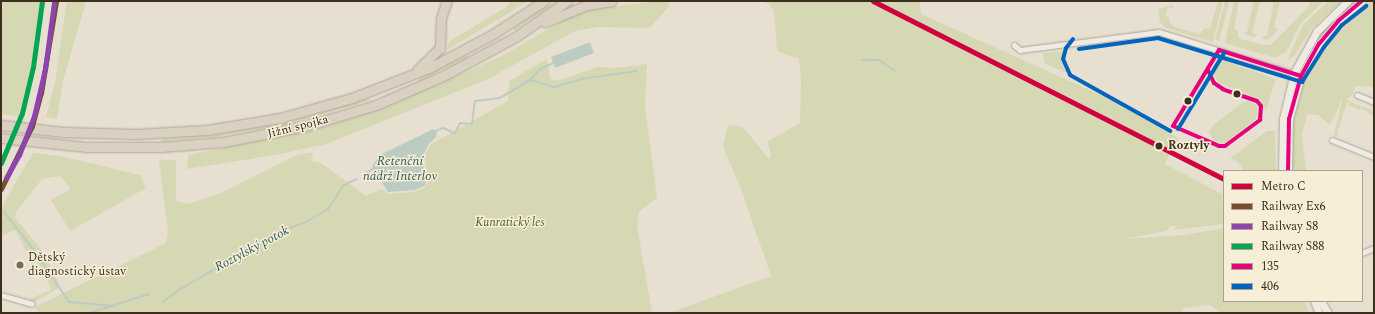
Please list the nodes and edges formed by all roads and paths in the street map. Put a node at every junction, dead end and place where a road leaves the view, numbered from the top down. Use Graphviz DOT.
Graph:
graph roads {
  1 [pos="447,1"];
  2 [pos="544,1"];
  3 [pos="567,1"];
  4 [pos="612,1"];
  5 [pos="1348,1"];
  6 [pos="1362,1"];
  7 [pos="517,36"];
  8 [pos="1014,45"];
  9 [pos="1297,75"];
  10 [pos="407,77"];
  11 [pos="1357,95"];
  12 [pos="1374,102"];
  13 [pos="1,125"];
  14 [pos="1,139"];
  15 [pos="1332,140"];
  16 [pos="1374,157"];
  17 [pos="1282,170"];
  18 [pos="1288,170"];
  19 [pos="1374,248"];
  20 [pos="1363,253"];
  21 [pos="1,295"];
  22 [pos="1314,302"];
  23 [pos="1322,302"];
  24 [pos="32,304"];
  25 [pos="1319,313"];
  26 [pos="1328,313"];
  1 -- 10 [label="highway"];
  2 -- 10 [label="highway, Jižní spojka"];
  3 -- 7 [label="highway, Jižní spojka"];
  4 -- 7 [label="highway"];
  5 -- 9 [label="main road"];
  6 -- 9 [label="main road"];
  7 -- 14 [label="highway, Jižní spojka"];
  8 -- 9 [label="street"];
  9 -- 17 [label="main road"];
  9 -- 18 [label="main road"];
  10 -- 13 [label="highway, Jižní spojka"];
  11 -- 12 [label="street"];
  15 -- 16 [label="street"];
  19 -- 20 [label="street"];
  21 -- 24 [label="street"];
  22 -- 25 [label="main road"];
  23 -- 26 [label="main road"];
}
